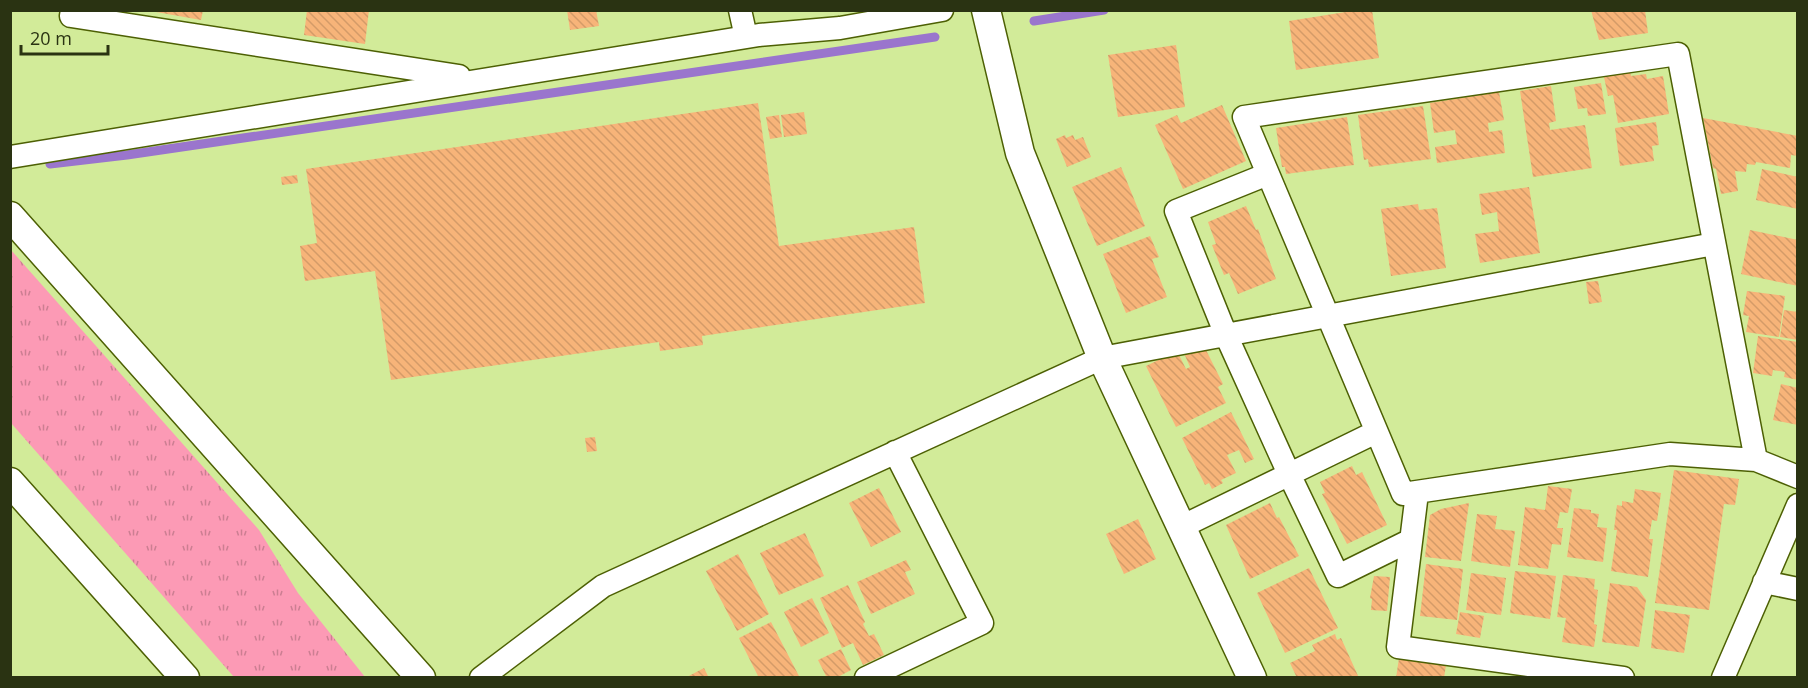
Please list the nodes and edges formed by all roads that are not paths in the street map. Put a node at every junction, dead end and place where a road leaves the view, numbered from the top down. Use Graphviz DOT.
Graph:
graph roads {
  1 [pos="72,10"];
  2 [pos="740,10"];
  3 [pos="942,10"];
  4 [pos="986,10"];
  5 [pos="746,37"];
  6 [pos="481,79"];
  7 [pos="10,157"];
  8 [pos="1268,174"];
  9 [pos="10,216"];
  10 [pos="1714,244"];
  11 [pos="1327,316"];
  12 [pos="1226,335"];
  13 [pos="1102,358"];
  14 [pos="1376,432"];
  15 [pos="895,452"];
  16 [pos="1756,460"];
  17 [pos="1289,474"];
  18 [pos="1797,477"];
  19 [pos="10,482"];
  20 [pos="1418,493"];
  21 [pos="1797,505"];
  22 [pos="1181,527"];
  23 [pos="1411,540"];
  24 [pos="1764,582"];
  25 [pos="1797,589"];
  26 [pos="185,678"];
  27 [pos="421,678"];
  28 [pos="482,678"];
  29 [pos="866,678"];
  30 [pos="1252,678"];
  31 [pos="1623,678"];
  32 [pos="1723,678"];
  1 -- 6 [label="street"];
  2 -- 5 [label="street"];
  3 -- 5 [label="street"];
  4 -- 13 [label="street"];
  5 -- 6 [label="street"];
  6 -- 7 [label="street"];
  8 -- 10 [label="street"];
  8 -- 11 [label="street"];
  8 -- 12 [label="street"];
  9 -- 27 [label="street"];
  10 -- 11 [label="street"];
  10 -- 16 [label="street"];
  11 -- 12 [label="street"];
  11 -- 14 [label="street"];
  12 -- 13 [label="street"];
  12 -- 17 [label="street"];
  13 -- 15 [label="street"];
  13 -- 22 [label="street"];
  14 -- 17 [label="street"];
  14 -- 20 [label="street"];
  15 -- 28 [label="street"];
  15 -- 29 [label="street"];
  16 -- 18 [label="street"];
  16 -- 20 [label="street"];
  17 -- 22 [label="street"];
  17 -- 23 [label="street"];
  19 -- 26 [label="street"];
  20 -- 23 [label="street"];
  21 -- 24 [label="street"];
  22 -- 30 [label="street"];
  23 -- 31 [label="street"];
  24 -- 25 [label="street"];
  24 -- 32 [label="street"];
}
